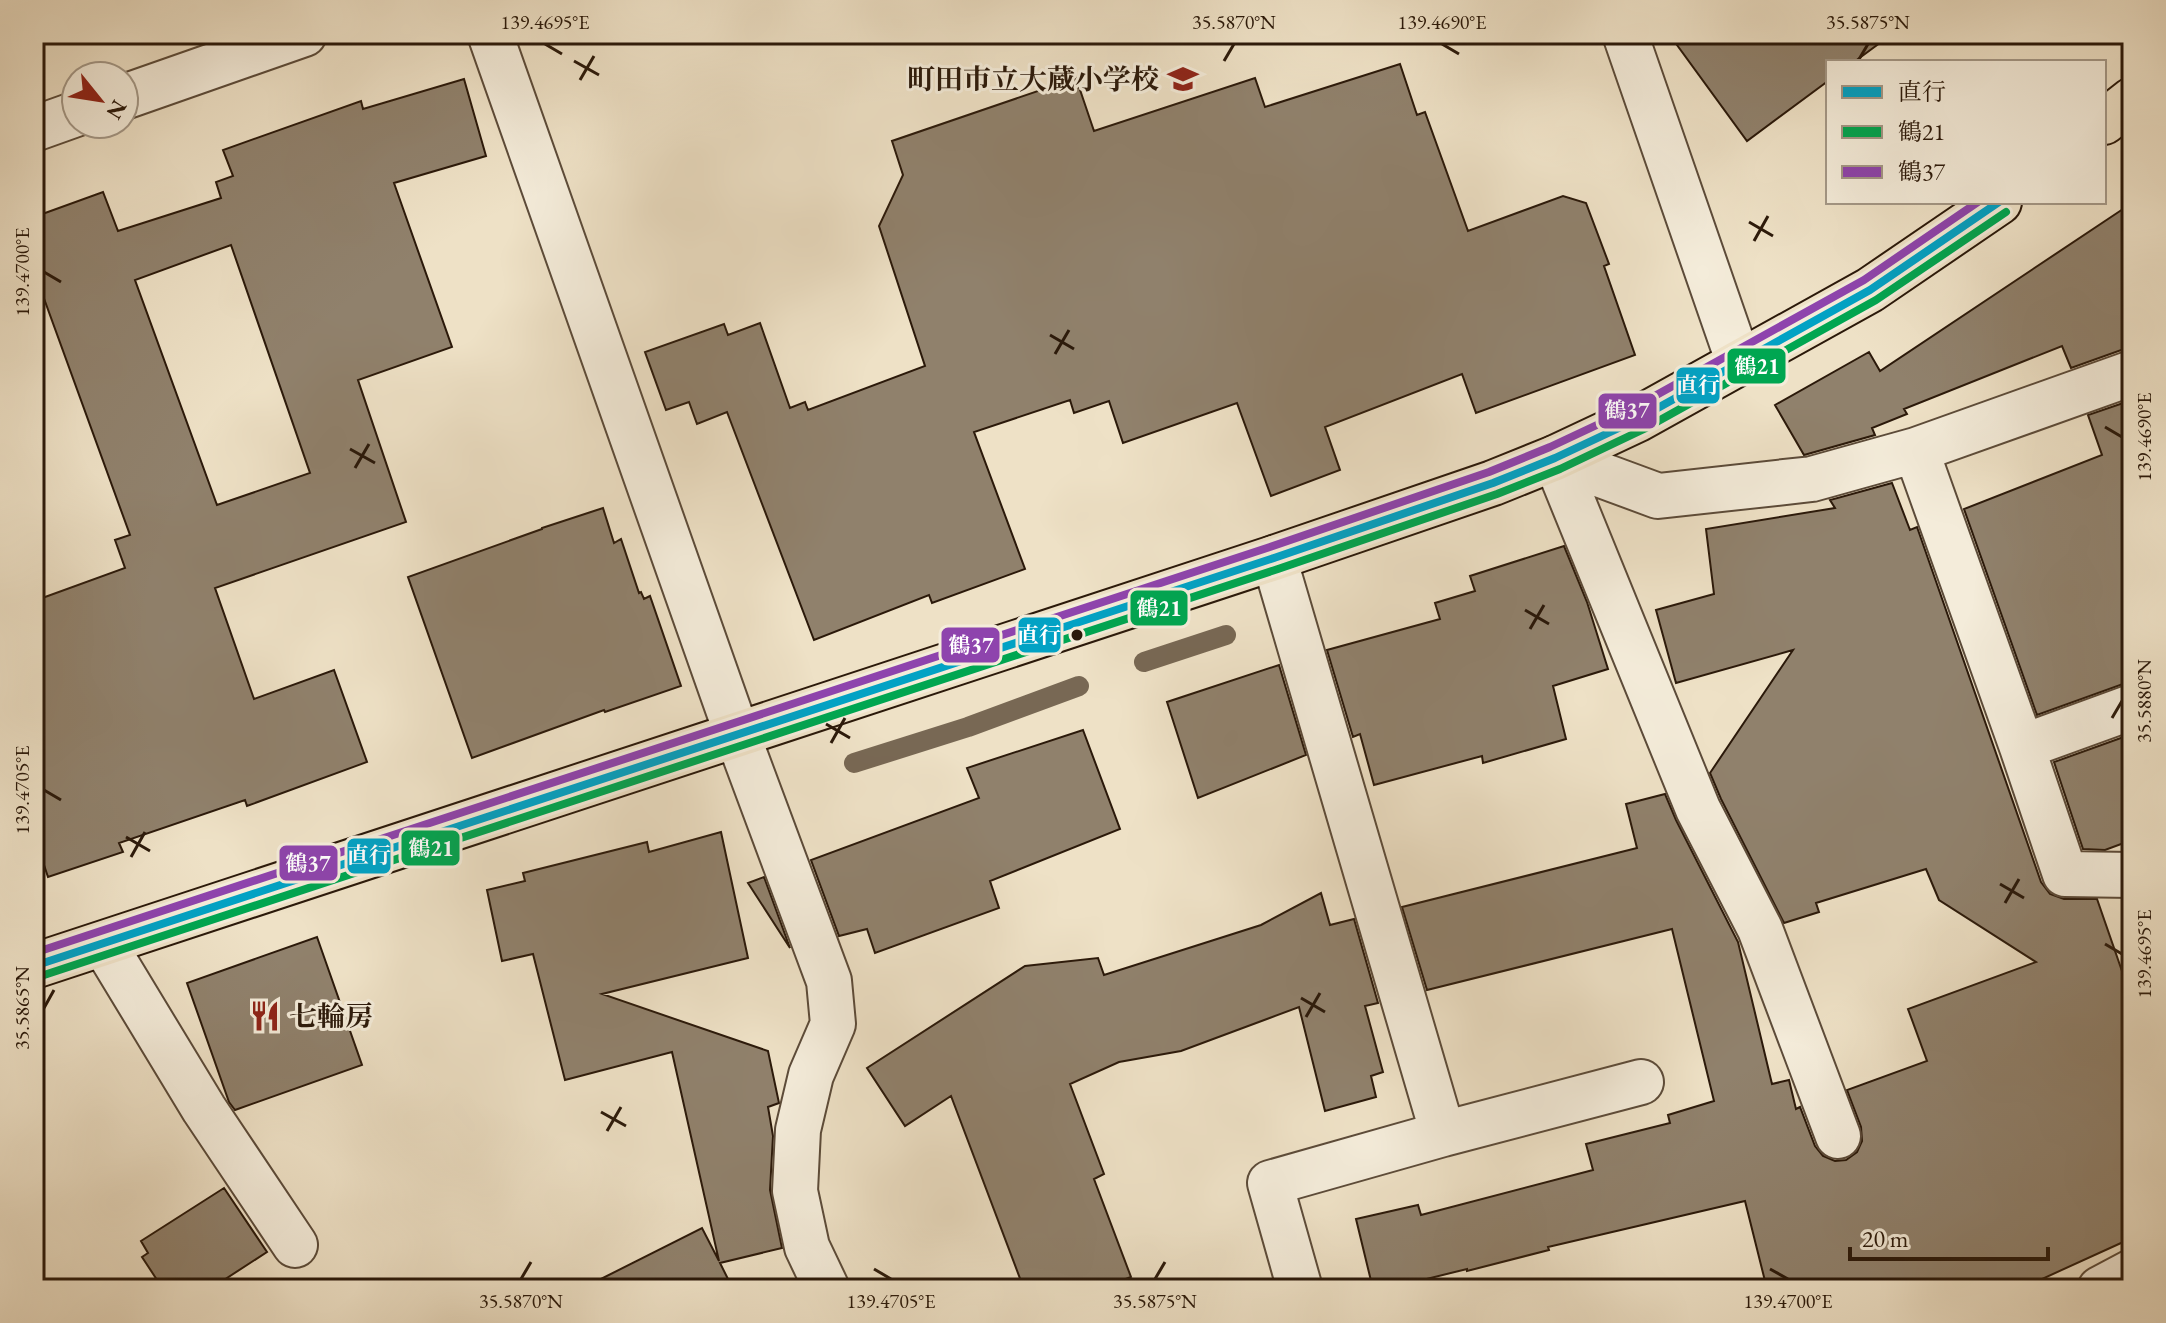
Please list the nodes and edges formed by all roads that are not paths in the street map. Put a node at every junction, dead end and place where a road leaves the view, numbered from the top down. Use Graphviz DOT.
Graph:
graph roads {
  1 [pos="304,34"];
  2 [pos="490,34"];
  3 [pos="1625,34"];
  4 [pos="140,91"];
  5 [pos="2132,100"];
  6 [pos="60,120"];
  7 [pos="2106,120"];
  8 [pos="34,129"];
  9 [pos="1996,204"];
  10 [pos="1739,363"];
  11 [pos="2132,373"];
  12 [pos="1916,450"];
  13 [pos="1555,458"];
  14 [pos="1274,558"];
  15 [pos="2132,707"];
  16 [pos="737,734"];
  17 [pos="2022,747"];
  18 [pos="2132,875"];
  19 [pos="104,944"];
  20 [pos="34,966"];
  21 [pos="1641,1082"];
  22 [pos="1443,1134"];
  23 [pos="1838,1136"];
  24 [pos="295,1245"];
  25 [pos="827,1289"];
  26 [pos="1300,1289"];
  1 -- 4 [label="street"];
  2 -- 16 [label="street"];
  3 -- 10 [label="street"];
  5 -- 7 [label="main road"];
  6 -- 8 [label="street"];
  9 -- 10 [label="main road"];
  10 -- 13 [label="main road"];
  11 -- 12 [label="street"];
  12 -- 13 [label="street"];
  12 -- 17 [label="street"];
  13 -- 14 [label="main road"];
  13 -- 23 [label="street"];
  14 -- 16 [label="main road"];
  14 -- 22 [label="street"];
  15 -- 17 [label="street"];
  16 -- 19 [label="main road"];
  16 -- 25 [label="street"];
  17 -- 18 [label="street"];
  19 -- 20 [label="main road"];
  19 -- 24 [label="street"];
  21 -- 22 [label="street"];
  22 -- 26 [label="street"];
}
